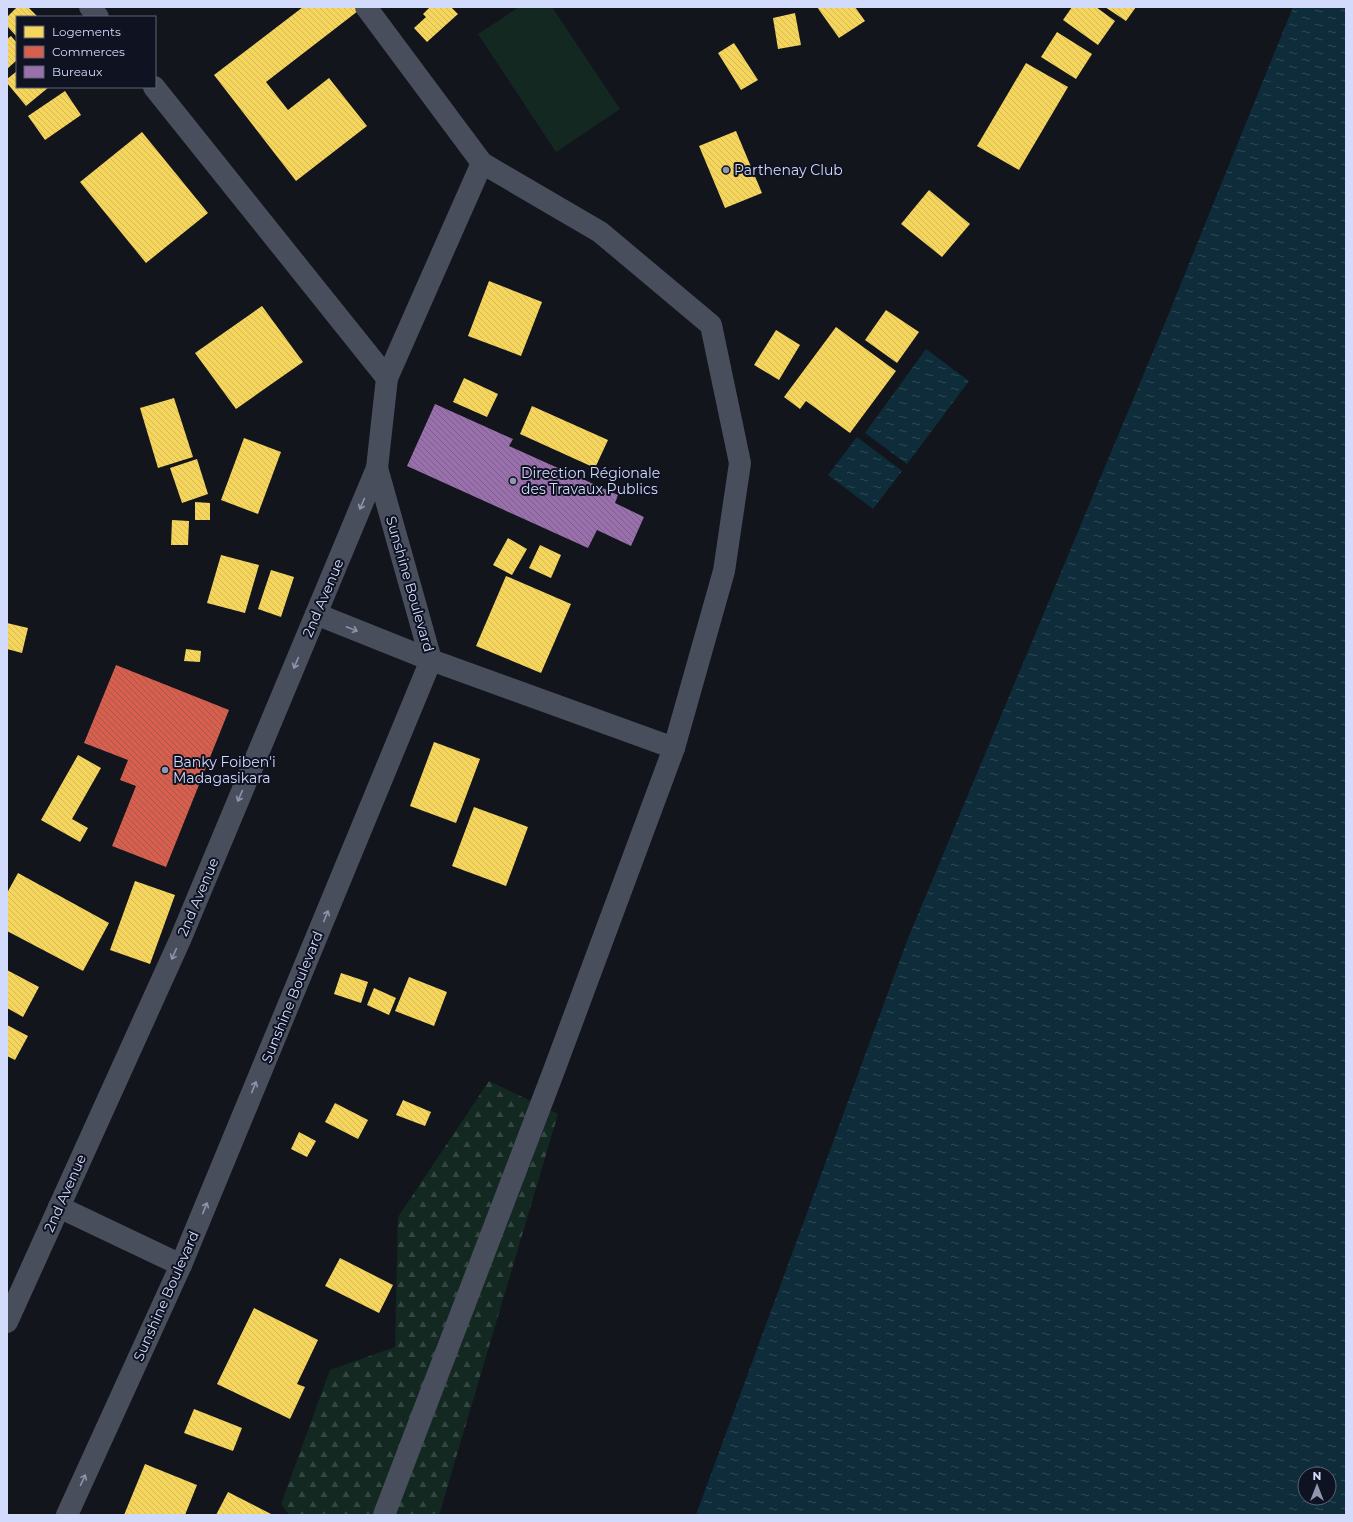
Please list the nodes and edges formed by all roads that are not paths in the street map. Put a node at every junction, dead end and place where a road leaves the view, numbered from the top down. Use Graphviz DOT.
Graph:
graph roads {
  1 [pos="90,7"];
  2 [pos="366,7"];
  3 [pos="97,16"];
  4 [pos="155,88"];
  5 [pos="482,163"];
  6 [pos="387,378"];
  7 [pos="378,468"];
  8 [pos="316,614"];
  9 [pos="431,660"];
  10 [pos="674,748"];
  11 [pos="59,1207"];
  12 [pos="181,1265"];
  13 [pos="7,1322"];
  14 [pos="67,1515"];
  15 [pos="384,1515"];
  1 -- 3 [label="street"];
  2 -- 5 [label="street"];
  4 -- 6 [label="street"];
  5 -- 6 [label="street"];
  5 -- 10 [label="street"];
  6 -- 7 [label="street"];
  7 -- 8 [label="street, 2nd Avenue, one-way"];
  7 -- 9 [label="street, Sunshine Boulevard"];
  8 -- 9 [label="street, one-way"];
  8 -- 11 [label="street, 2nd Avenue, one-way"];
  9 -- 10 [label="street"];
  12 -- 9 [label="street, Sunshine Boulevard, one-way"];
  10 -- 15 [label="street"];
  11 -- 12 [label="street"];
  11 -- 13 [label="street, 2nd Avenue"];
  14 -- 12 [label="street, Sunshine Boulevard, one-way"];
}
